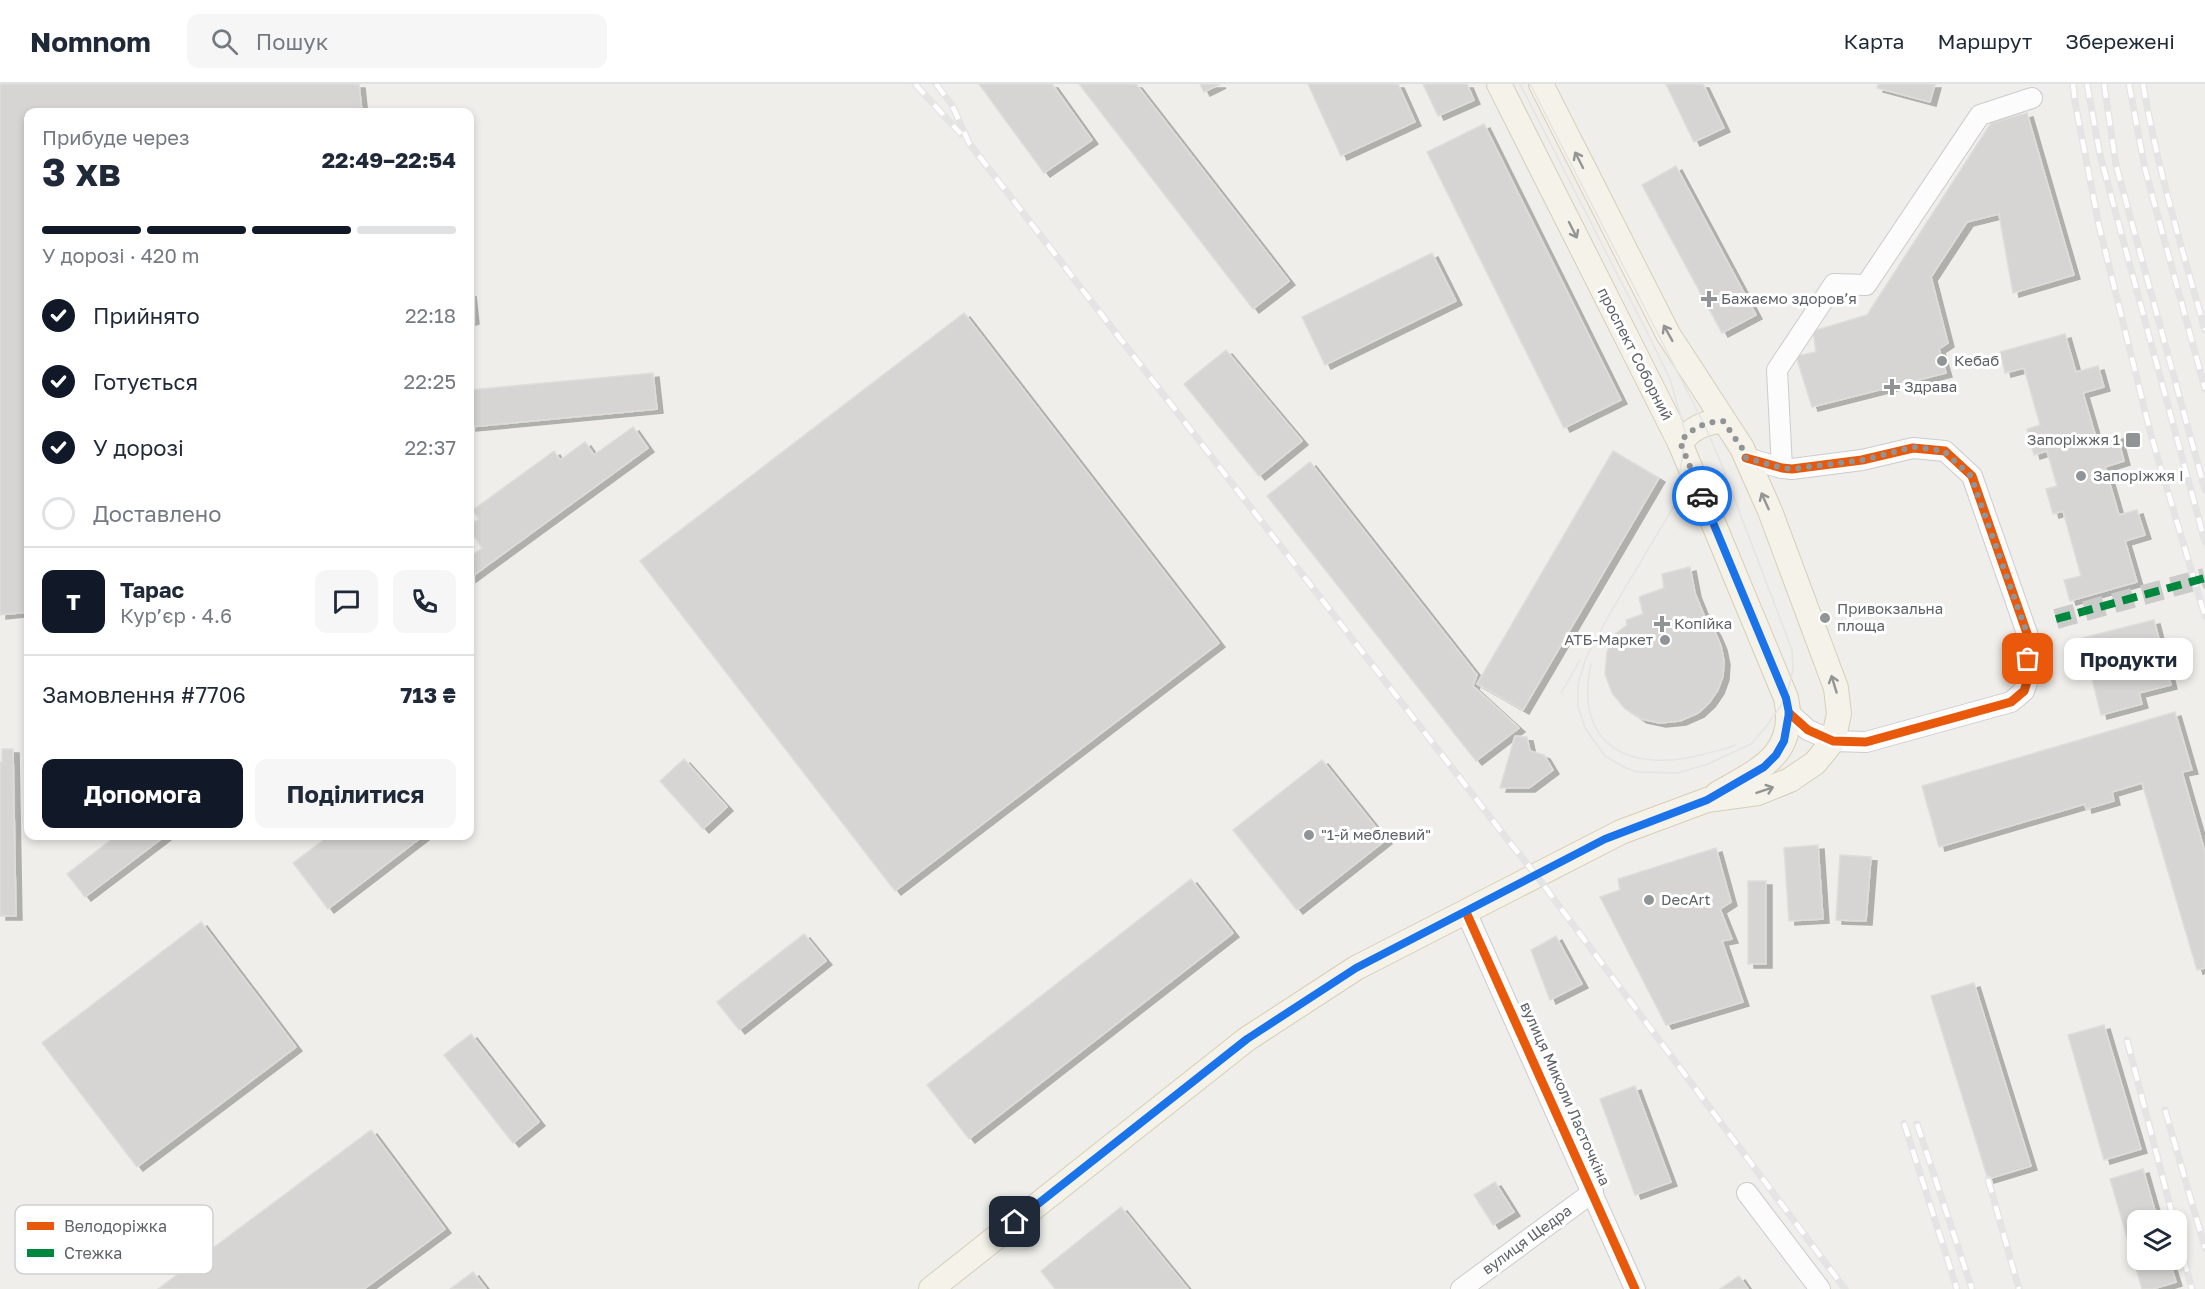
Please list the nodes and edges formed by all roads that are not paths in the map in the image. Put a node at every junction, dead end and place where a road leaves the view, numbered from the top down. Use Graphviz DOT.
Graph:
graph roads {
  1 [pos="1499,84"];
  2 [pos="1540,84"];
  3 [pos="2032,98"];
  4 [pos="1723,421"];
  5 [pos="1680,442"];
  6 [pos="1746,458"];
  7 [pos="1782,468"];
  8 [pos="1789,713"];
  9 [pos="1833,741"];
  10 [pos="1707,800"];
  11 [pos="1466,912"];
  12 [pos="1593,1192"];
  13 [pos="1747,1193"];
  14 [pos="931,1289"];
  15 [pos="1461,1289"];
  16 [pos="1635,1289"];
  17 [pos="1820,1289"];
  1 -- 5 [label="main road, проспект Соборний, one-way"];
  4 -- 2 [label="main road, one-way"];
  3 -- 7 [label="street"];
  4 -- 5 [label="main road"];
  4 -- 6 [label="main road"];
  5 -- 8 [label="main road, проспект Соборний"];
  6 -- 7 [label="street"];
  9 -- 6 [label="main road, one-way"];
  7 -- 9 [label="street"];
  8 -- 9 [label="street"];
  8 -- 10 [label="main road, проспект Соборний"];
  10 -- 9 [label="main road, one-way"];
  10 -- 11 [label="main road"];
  11 -- 12 [label="street, вулиця Миколи Ласточкіна"];
  11 -- 14 [label="main road"];
  12 -- 15 [label="street, вулиця Щедра"];
  12 -- 16 [label="street, вулиця Миколи Ласточкіна"];
  13 -- 17 [label="street"];
}
